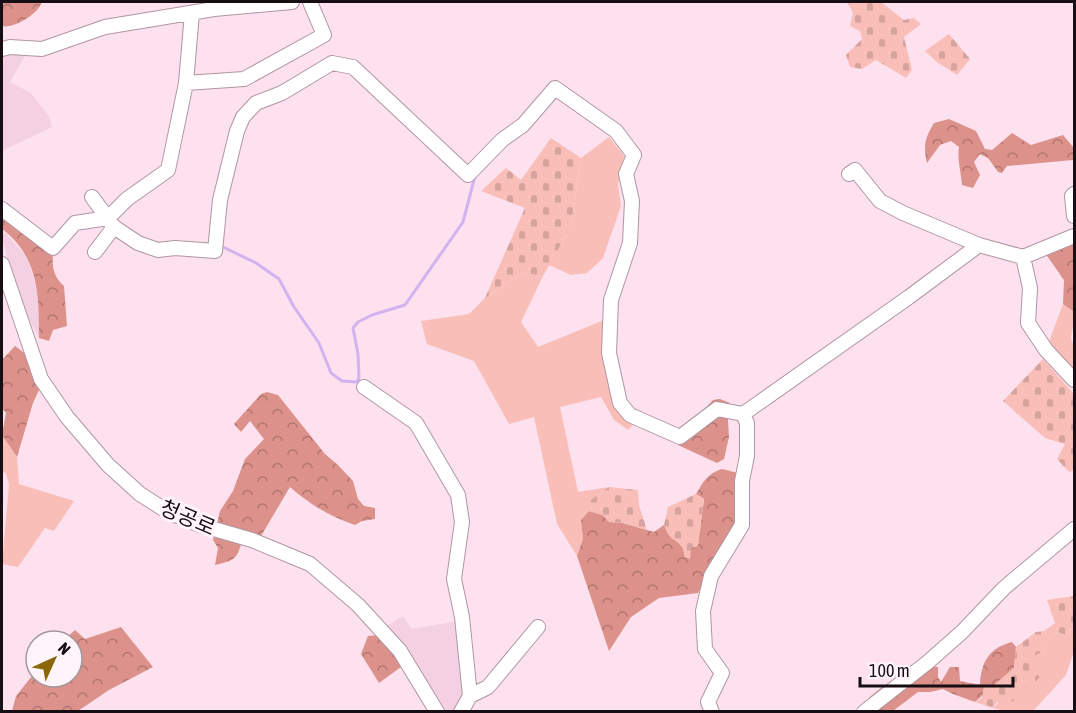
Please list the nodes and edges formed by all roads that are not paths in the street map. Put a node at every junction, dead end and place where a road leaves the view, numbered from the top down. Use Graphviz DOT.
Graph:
graph roads {
  1 [pos="292,2"];
  2 [pos="310,2"];
  3 [pos="192,13"];
  4 [pos="2,49"];
  5 [pos="186,83"];
  6 [pos="849,174"];
  7 [pos="1074,194"];
  8 [pos="92,197"];
  9 [pos="2,209"];
  10 [pos="1074,216"];
  11 [pos="111,222"];
  12 [pos="1074,236"];
  13 [pos="979,245"];
  14 [pos="94,252"];
  15 [pos="1023,257"];
  16 [pos="2,264"];
  17 [pos="1074,381"];
  18 [pos="364,387"];
  19 [pos="743,414"];
  20 [pos="1074,530"];
  21 [pos="538,627"];
  22 [pos="470,696"];
  23 [pos="437,711"];
  24 [pos="461,711"];
  25 [pos="712,711"];
  26 [pos="864,711"];
  1 -- 3 [label="street"];
  2 -- 5 [label="street"];
  3 -- 4 [label="street"];
  3 -- 5 [label="street"];
  5 -- 11 [label="street"];
  6 -- 13 [label="street"];
  7 -- 10 [label="street"];
  8 -- 11 [label="street"];
  9 -- 11 [label="street"];
  11 -- 14 [label="street"];
  11 -- 19 [label="street"];
  12 -- 15 [label="street"];
  13 -- 15 [label="street"];
  13 -- 19 [label="street"];
  15 -- 17 [label="street"];
  16 -- 23 [label="street, 청공로"];
  18 -- 22 [label="street"];
  19 -- 25 [label="street"];
  20 -- 26 [label="street"];
  21 -- 22 [label="street"];
  22 -- 24 [label="street"];
}
